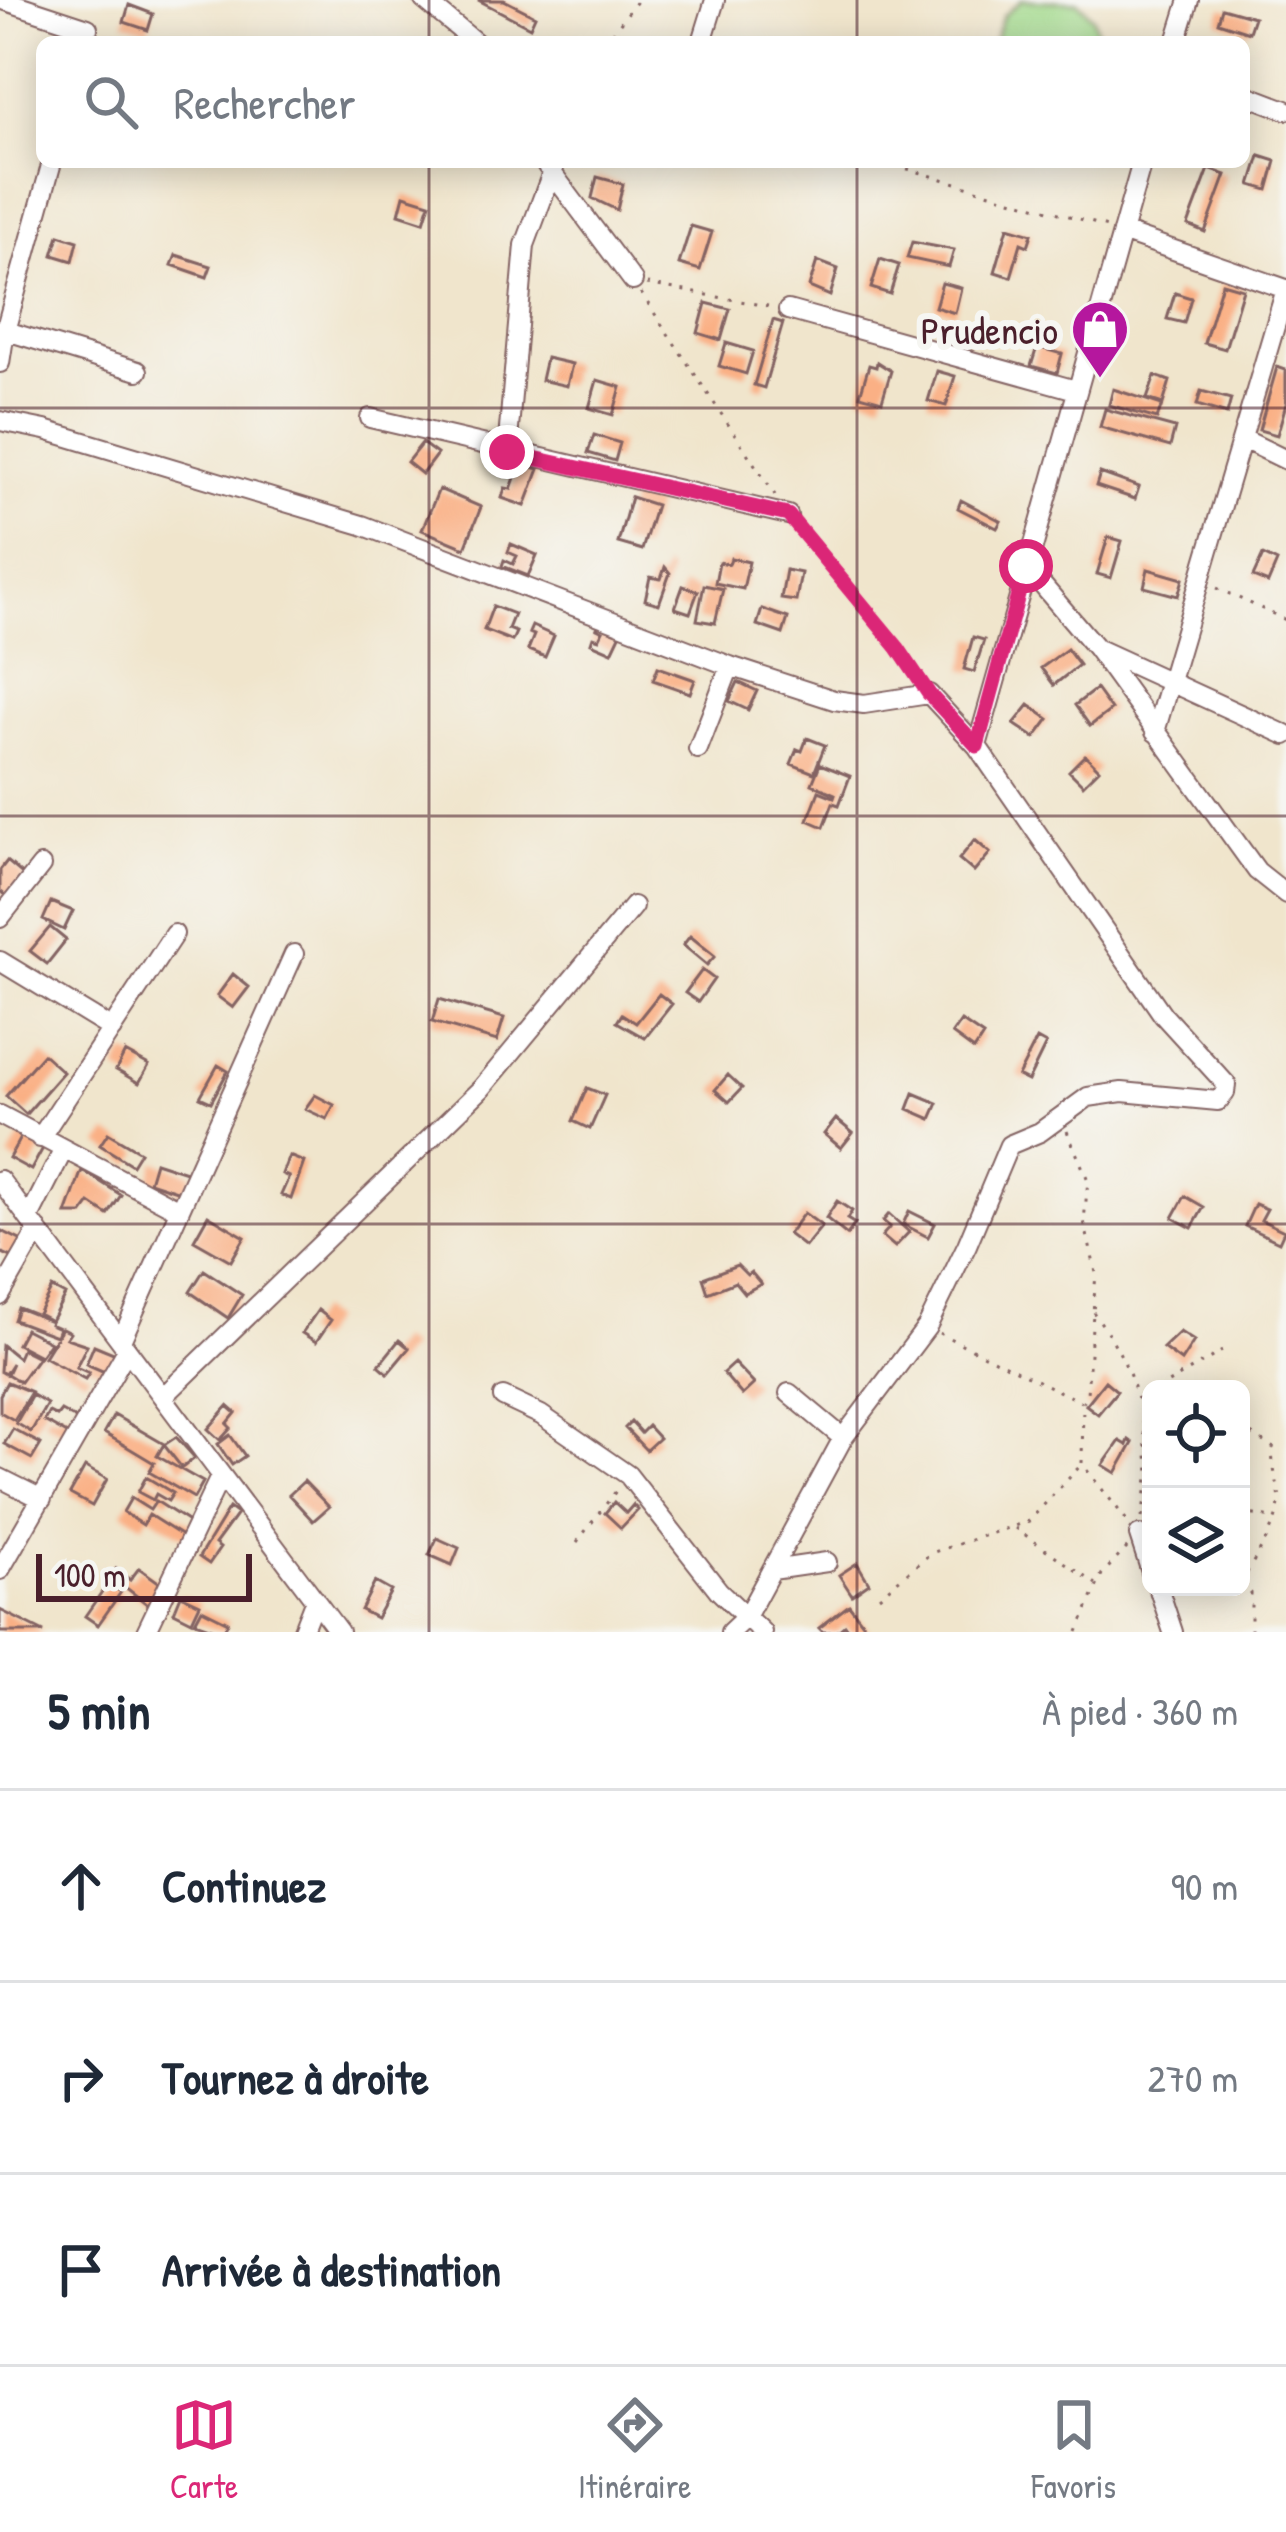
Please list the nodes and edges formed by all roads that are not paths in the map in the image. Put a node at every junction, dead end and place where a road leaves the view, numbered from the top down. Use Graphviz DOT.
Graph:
graph roads {
  1 [pos="3,0"];
  2 [pos="424,0"];
  3 [pos="715,0"];
  4 [pos="1189,0"];
  5 [pos="86,36"];
  6 [pos="470,36"];
  7 [pos="704,36"];
  8 [pos="1178,36"];
  9 [pos="1250,96"];
  10 [pos="1286,110"];
  11 [pos="50,168"];
  12 [pos="549,168"];
  13 [pos="551,168"];
  14 [pos="1140,168"];
  15 [pos="1123,232"];
  16 [pos="633,281"];
  17 [pos="1286,289"];
  18 [pos="788,310"];
  19 [pos="3,330"];
  20 [pos="0,363"];
  21 [pos="138,371"];
  22 [pos="1076,390"];
  23 [pos="370,418"];
  24 [pos="0,421"];
  25 [pos="1243,439"];
  26 [pos="507,452"];
  27 [pos="1286,460"];
  28 [pos="788,515"];
  29 [pos="1026,566"];
  30 [pos="1096,648"];
  31 [pos="730,666"];
  32 [pos="1173,682"];
  33 [pos="1155,732"];
  34 [pos="1286,735"];
  35 [pos="977,746"];
  36 [pos="698,749"];
  37 [pos="40,866"];
  38 [pos="1286,893"];
  39 [pos="633,906"];
  40 [pos="0,918"];
  41 [pos="174,934"];
  42 [pos="294,954"];
  43 [pos="0,961"];
  44 [pos="112,1029"];
  45 [pos="0,1114"];
  46 [pos="40,1138"];
  47 [pos="64,1149"];
  48 [pos="0,1180"];
  49 [pos="179,1210"];
  50 [pos="33,1224"];
  51 [pos="0,1296"];
  52 [pos="124,1345"];
  53 [pos="789,1393"];
  54 [pos="163,1397"];
  55 [pos="503,1397"];
  56 [pos="844,1438"];
  57 [pos="221,1475"];
  58 [pos="0,1478"];
  59 [pos="42,1499"];
  60 [pos="1139,1535"];
  61 [pos="1142,1544"];
  62 [pos="827,1562"];
  63 [pos="0,1570"];
  64 [pos="772,1570"];
  65 [pos="1160,1596"];
  66 [pos="315,1599"];
  67 [pos="746,1617"];
  68 [pos="146,1632"];
  69 [pos="302,1632"];
  70 [pos="339,1632"];
  71 [pos="730,1632"];
  72 [pos="762,1632"];
  73 [pos="1172,1632"];
  1 -- 5 [label="street"];
  2 -- 6 [label="street"];
  3 -- 7 [label="street"];
  4 -- 8 [label="street"];
  9 -- 10 [label="street"];
  11 -- 19 [label="street"];
  12 -- 26 [label="street"];
  13 -- 16 [label="street"];
  14 -- 15 [label="street"];
  15 -- 17 [label="street"];
  15 -- 22 [label="street"];
  17 -- 25 [label="street"];
  18 -- 22 [label="street"];
  19 -- 20 [label="street"];
  19 -- 21 [label="street"];
  22 -- 29 [label="street"];
  23 -- 26 [label="street"];
  24 -- 31 [label="street"];
  25 -- 27 [label="street"];
  25 -- 32 [label="street"];
  26 -- 28 [label="street"];
  29 -- 30 [label="street"];
  29 -- 35 [label="street"];
  30 -- 32 [label="street"];
  30 -- 33 [label="street"];
  31 -- 35 [label="street"];
  31 -- 36 [label="street"];
  32 -- 33 [label="street"];
  32 -- 34 [label="street"];
  33 -- 38 [label="street"];
  35 -- 56 [label="street"];
  37 -- 40 [label="street"];
  39 -- 54 [label="street"];
  41 -- 44 [label="street"];
  42 -- 49 [label="street"];
  43 -- 44 [label="street"];
  44 -- 46 [label="street"];
  45 -- 46 [label="street"];
  46 -- 47 [label="street"];
  47 -- 49 [label="street"];
  47 -- 50 [label="street"];
  48 -- 50 [label="street"];
  49 -- 52 [label="street"];
  50 -- 51 [label="street"];
  50 -- 52 [label="street"];
  52 -- 54 [label="street"];
  52 -- 59 [label="street"];
  53 -- 56 [label="street"];
  54 -- 57 [label="street"];
  55 -- 67 [label="street"];
  56 -- 64 [label="street"];
  57 -- 66 [label="street"];
  57 -- 68 [label="street"];
  58 -- 59 [label="street"];
  59 -- 63 [label="street"];
  60 -- 61 [label="street"];
  62 -- 64 [label="street"];
  64 -- 67 [label="street"];
  65 -- 73 [label="street"];
  66 -- 69 [label="street"];
  66 -- 70 [label="street"];
  67 -- 71 [label="street"];
  67 -- 72 [label="street"];
}
